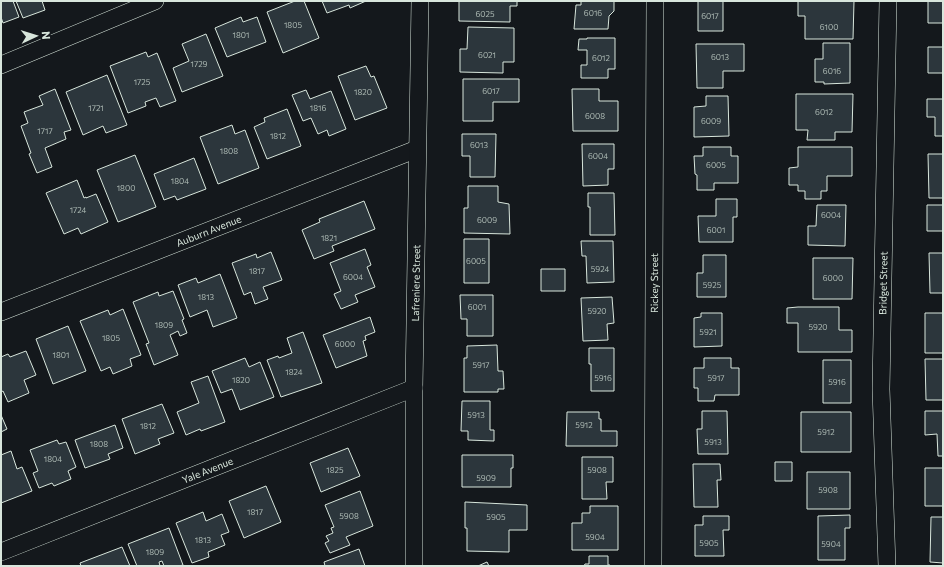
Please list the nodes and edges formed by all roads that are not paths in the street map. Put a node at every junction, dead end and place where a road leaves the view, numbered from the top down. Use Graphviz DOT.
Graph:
graph roads {
  1 [pos="155,1"];
  2 [pos="420,1"];
  3 [pos="655,1"];
  4 [pos="888,1"];
  5 [pos="1,66"];
  6 [pos="417,149"];
  7 [pos="1,312"];
  8 [pos="414,388"];
  9 [pos="1,552"];
  10 [pos="414,566"];
  11 [pos="653,566"];
  12 [pos="886,566"];
  1 -- 5 [label="street"];
  2 -- 6 [label="street, Lafreniere Street"];
  3 -- 11 [label="street, Rickey Street"];
  4 -- 12 [label="street, Bridget Street"];
  6 -- 7 [label="street, Auburn Avenue"];
  6 -- 8 [label="street, Lafreniere Street"];
  8 -- 9 [label="street, Yale Avenue"];
  8 -- 10 [label="street, Lafreniere Street"];
}
